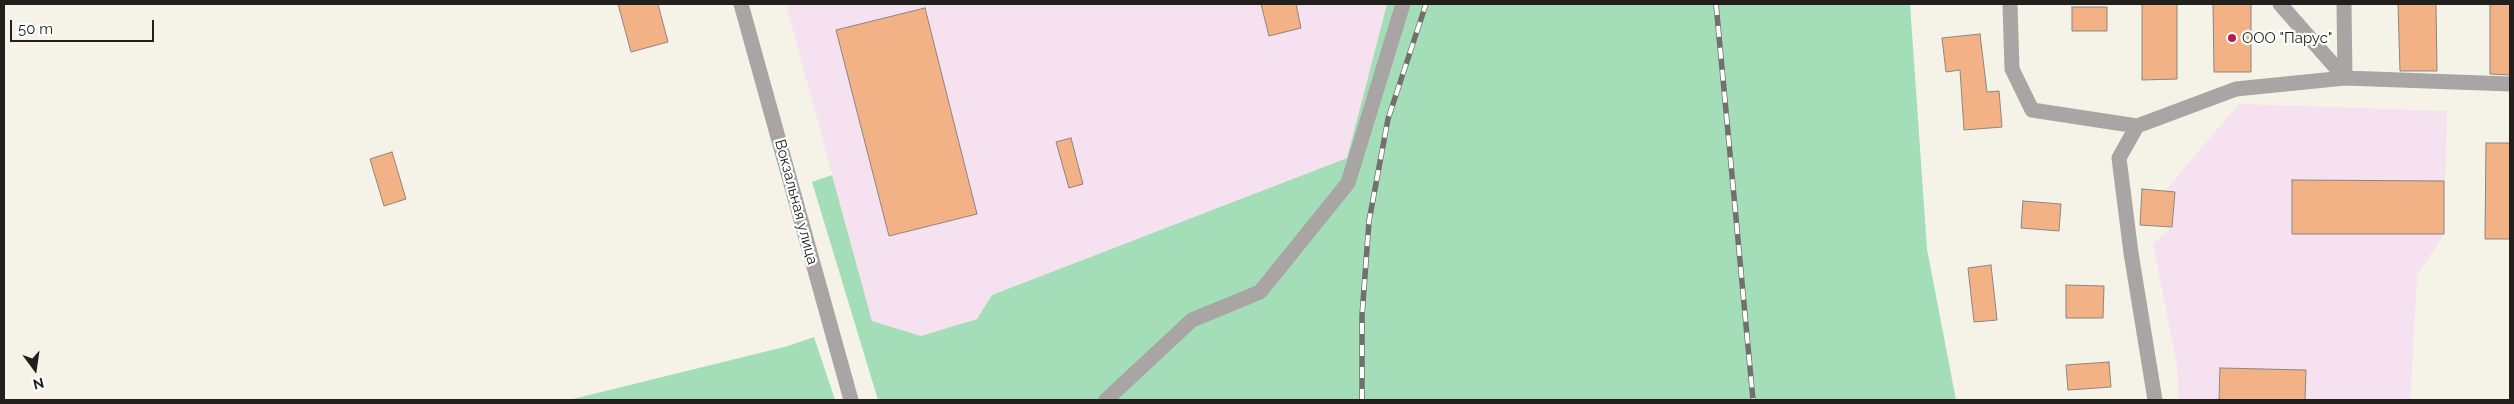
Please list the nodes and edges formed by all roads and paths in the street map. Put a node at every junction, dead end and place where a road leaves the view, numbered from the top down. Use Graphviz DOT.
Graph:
graph roads {
  1 [pos="741,4"];
  2 [pos="1403,4"];
  3 [pos="2010,4"];
  4 [pos="2280,4"];
  5 [pos="2344,4"];
  6 [pos="2345,78"];
  7 [pos="2510,84"];
  8 [pos="2136,126"];
  9 [pos="851,400"];
  10 [pos="1106,400"];
  11 [pos="2155,400"];
  1 -- 9 [label="street, Вокзальная улица"];
  2 -- 10 [label="street"];
  3 -- 8 [label="street"];
  4 -- 6 [label="street"];
  5 -- 6 [label="street"];
  6 -- 7 [label="street"];
  6 -- 8 [label="street"];
  8 -- 11 [label="street"];
}
